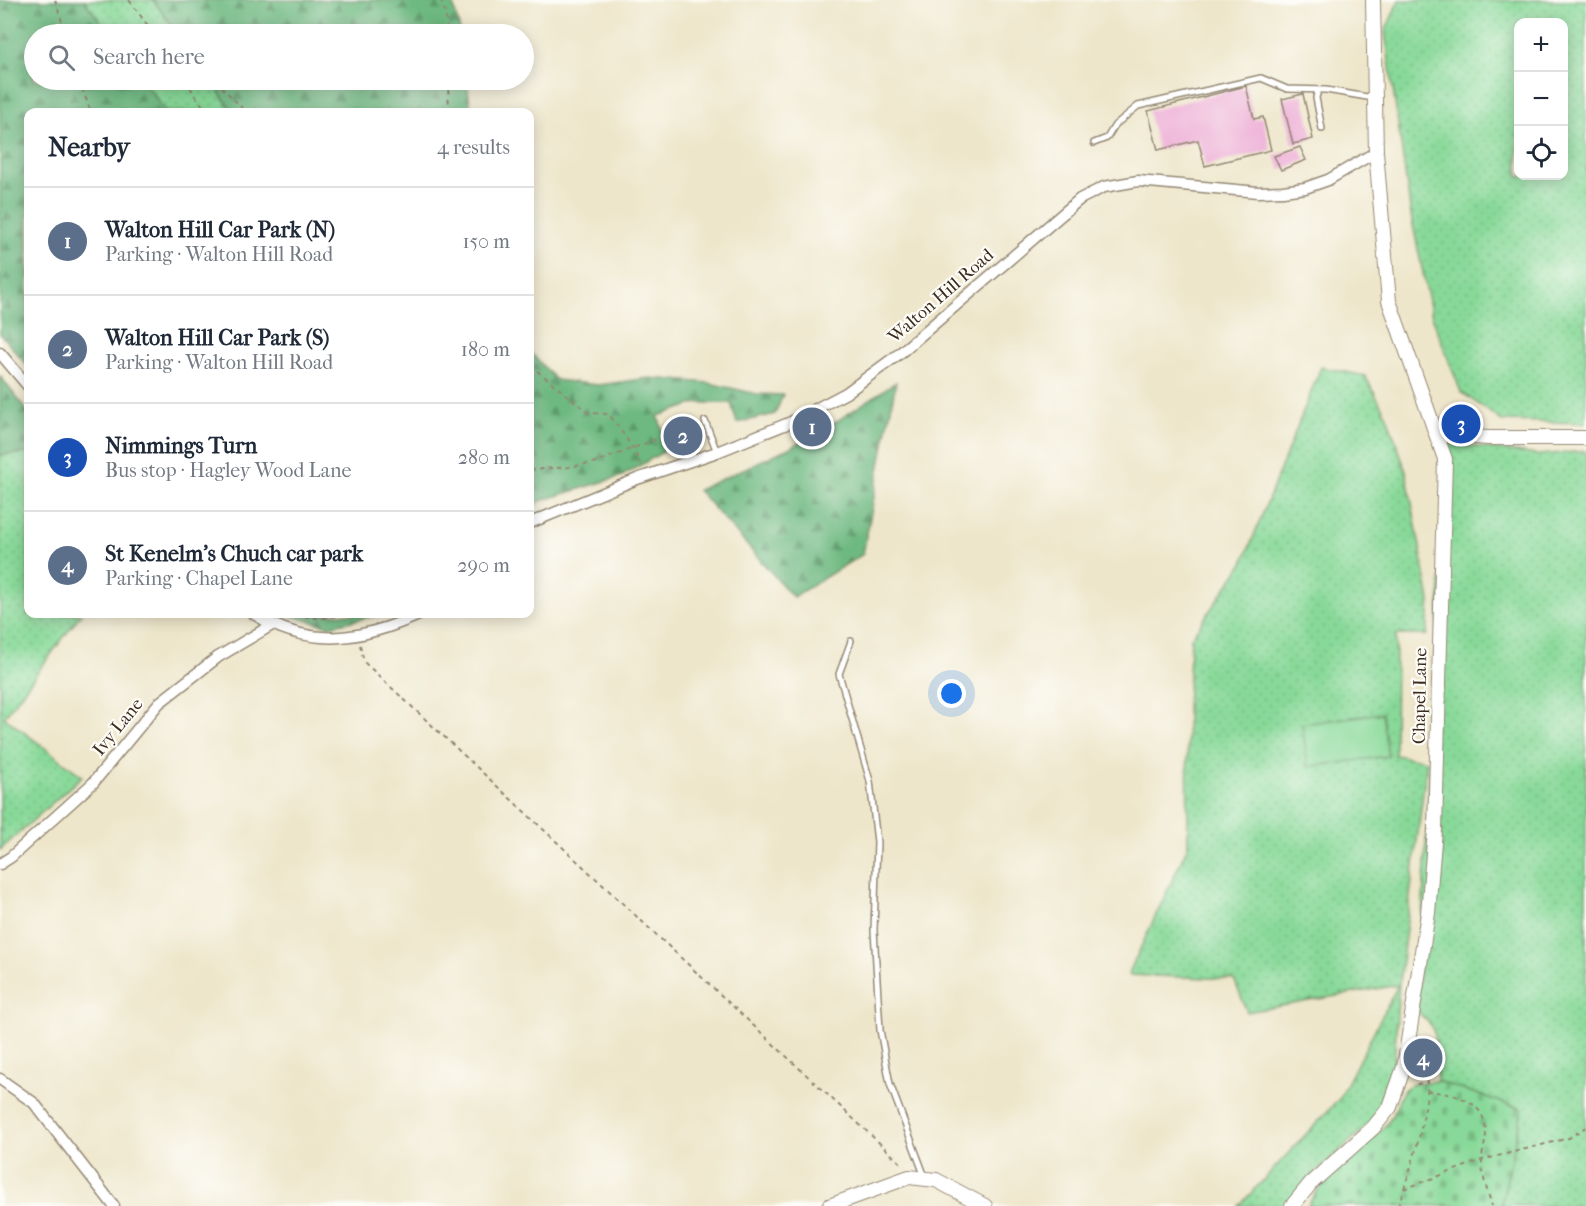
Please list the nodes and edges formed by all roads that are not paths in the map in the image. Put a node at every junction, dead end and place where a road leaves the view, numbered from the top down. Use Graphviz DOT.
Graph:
graph roads {
  1 [pos="1373,0"];
  2 [pos="1318,90"];
  3 [pos="1375,98"];
  4 [pos="1322,129"];
  5 [pos="1094,143"];
  6 [pos="1376,152"];
  7 [pos="0,353"];
  8 [pos="24,381"];
  9 [pos="705,421"];
  10 [pos="1437,434"];
  11 [pos="1586,438"];
  12 [pos="717,452"];
  13 [pos="534,521"];
  14 [pos="261,618"];
  15 [pos="412,618"];
  16 [pos="272,625"];
  17 [pos="851,641"];
  18 [pos="0,864"];
  19 [pos="0,1080"];
  20 [pos="925,1178"];
  21 [pos="114,1206"];
  22 [pos="829,1206"];
  23 [pos="984,1206"];
  24 [pos="1292,1206"];
  1 -- 3 [label="street, Chapel Lane"];
  2 -- 3 [label="lane"];
  2 -- 4 [label="lane"];
  2 -- 5 [label="lane"];
  3 -- 6 [label="street, Chapel Lane"];
  6 -- 10 [label="street, Chapel Lane"];
  6 -- 12 [label="street, Walton Hill Road"];
  7 -- 8 [label="street"];
  9 -- 12 [label="lane"];
  10 -- 11 [label="street"];
  10 -- 24 [label="street, Chapel Lane"];
  12 -- 13 [label="street, Walton Hill Road"];
  14 -- 16 [label="street"];
  15 -- 16 [label="street"];
  16 -- 18 [label="street, Ivy Lane"];
  17 -- 20 [label="lane"];
  19 -- 21 [label="street"];
  20 -- 22 [label="street"];
  20 -- 23 [label="street"];
}
